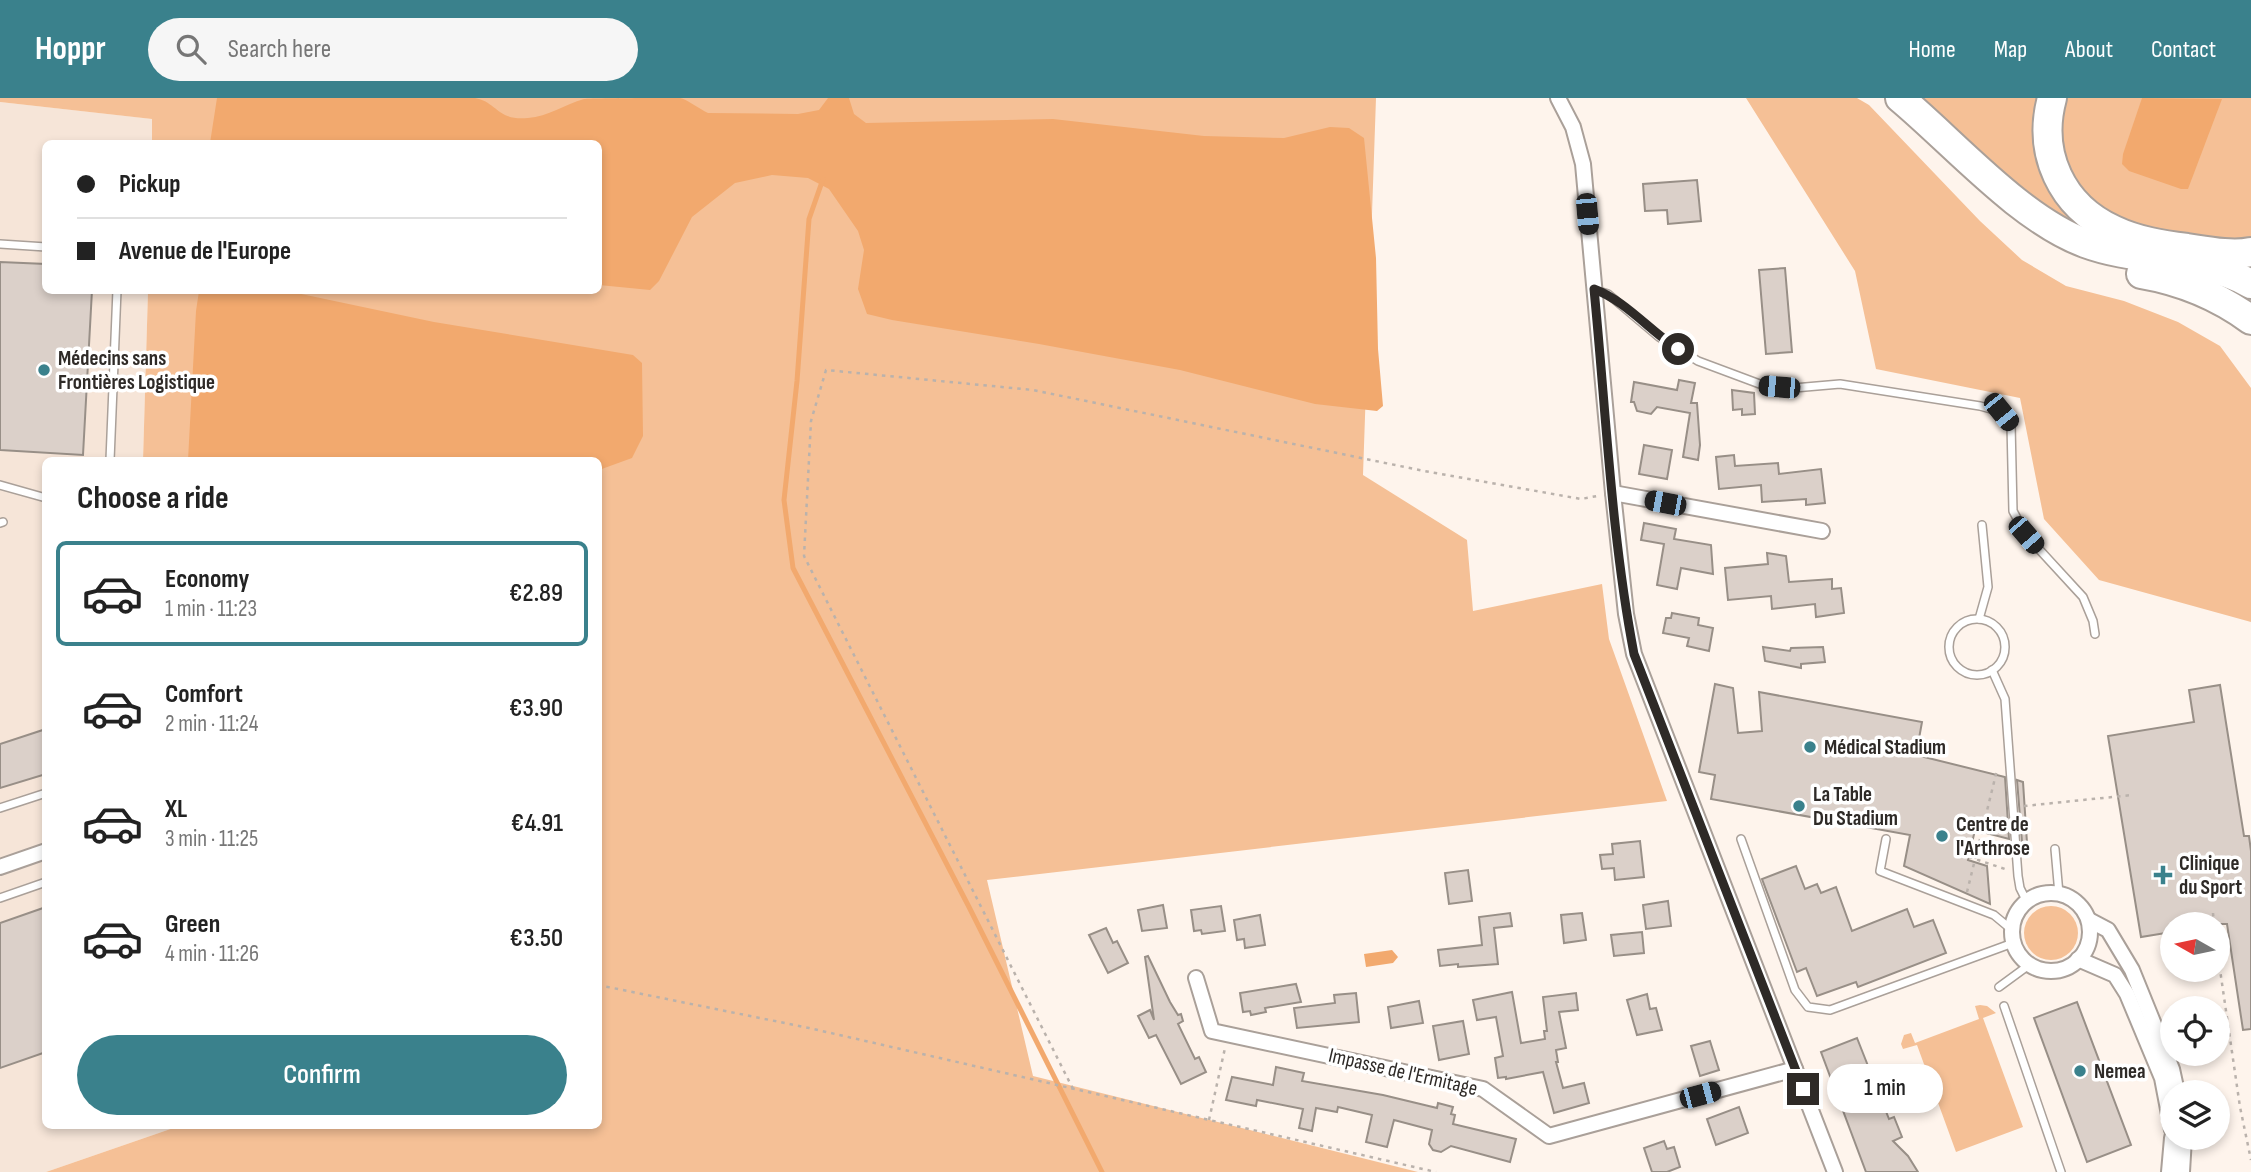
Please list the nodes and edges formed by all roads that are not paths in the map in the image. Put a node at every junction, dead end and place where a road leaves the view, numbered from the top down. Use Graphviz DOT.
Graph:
graph roads {
  1 [pos="1558,98"];
  2 [pos="1900,98"];
  3 [pos="2052,98"];
  4 [pos="1990,177"];
  5 [pos="0,244"];
  6 [pos="42,247"];
  7 [pos="2251,252"];
  8 [pos="2251,284"];
  9 [pos="1594,289"];
  10 [pos="117,294"];
  11 [pos="2251,320"];
  12 [pos="110,457"];
  13 [pos="0,485"];
  14 [pos="1613,493"];
  15 [pos="42,497"];
  16 [pos="1982,526"];
  17 [pos="1822,531"];
  18 [pos="1979,619"];
  19 [pos="2095,634"];
  20 [pos="1992,670"];
  21 [pos="42,794"];
  22 [pos="0,808"];
  23 [pos="1741,839"];
  24 [pos="1886,839"];
  25 [pos="2055,849"];
  26 [pos="42,852"];
  27 [pos="0,867"];
  28 [pos="42,883"];
  29 [pos="2059,894"];
  30 [pos="0,898"];
  31 [pos="2027,902"];
  32 [pos="2089,920"];
  33 [pos="2013,937"];
  34 [pos="2078,959"];
  35 [pos="2029,965"];
  36 [pos="1196,978"];
  37 [pos="1999,988"];
  38 [pos="2004,1006"];
  39 [pos="1795,1069"];
  40 [pos="2162,1080"];
  41 [pos="2174,1080"];
  42 [pos="2171,1150"];
  43 [pos="2183,1150"];
  44 [pos="1835,1172"];
  45 [pos="2061,1172"];
  46 [pos="2169,1172"];
  47 [pos="2182,1172"];
  1 -- 9 [label="street"];
  2 -- 4 [label="highway"];
  3 -- 7 [label="highway"];
  4 -- 8 [label="highway"];
  4 -- 11 [label="highway"];
  5 -- 6 [label="lane"];
  9 -- 14 [label="street"];
  9 -- 19 [label="lane"];
  10 -- 12 [label="lane"];
  13 -- 15 [label="lane"];
  14 -- 17 [label="street"];
  14 -- 39 [label="street"];
  16 -- 18 [label="lane"];
  18 -- 20 [label="lane"];
  18 -- 20 [label="lane"];
  20 -- 31 [label="lane"];
  21 -- 22 [label="lane"];
  23 -- 33 [label="lane"];
  24 -- 33 [label="lane"];
  25 -- 29 [label="lane"];
  26 -- 27 [label="street"];
  28 -- 30 [label="lane"];
  29 -- 31 [label="street"];
  29 -- 32 [label="street"];
  31 -- 33 [label="street"];
  32 -- 34 [label="street"];
  32 -- 41 [label="street"];
  33 -- 35 [label="street"];
  34 -- 35 [label="street"];
  34 -- 40 [label="street"];
  35 -- 37 [label="lane"];
  36 -- 39 [label="street, Impasse de l'Ermitage"];
  38 -- 45 [label="lane"];
  39 -- 44 [label="street"];
  42 -- 46 [label="street"];
  43 -- 47 [label="street"];
}
